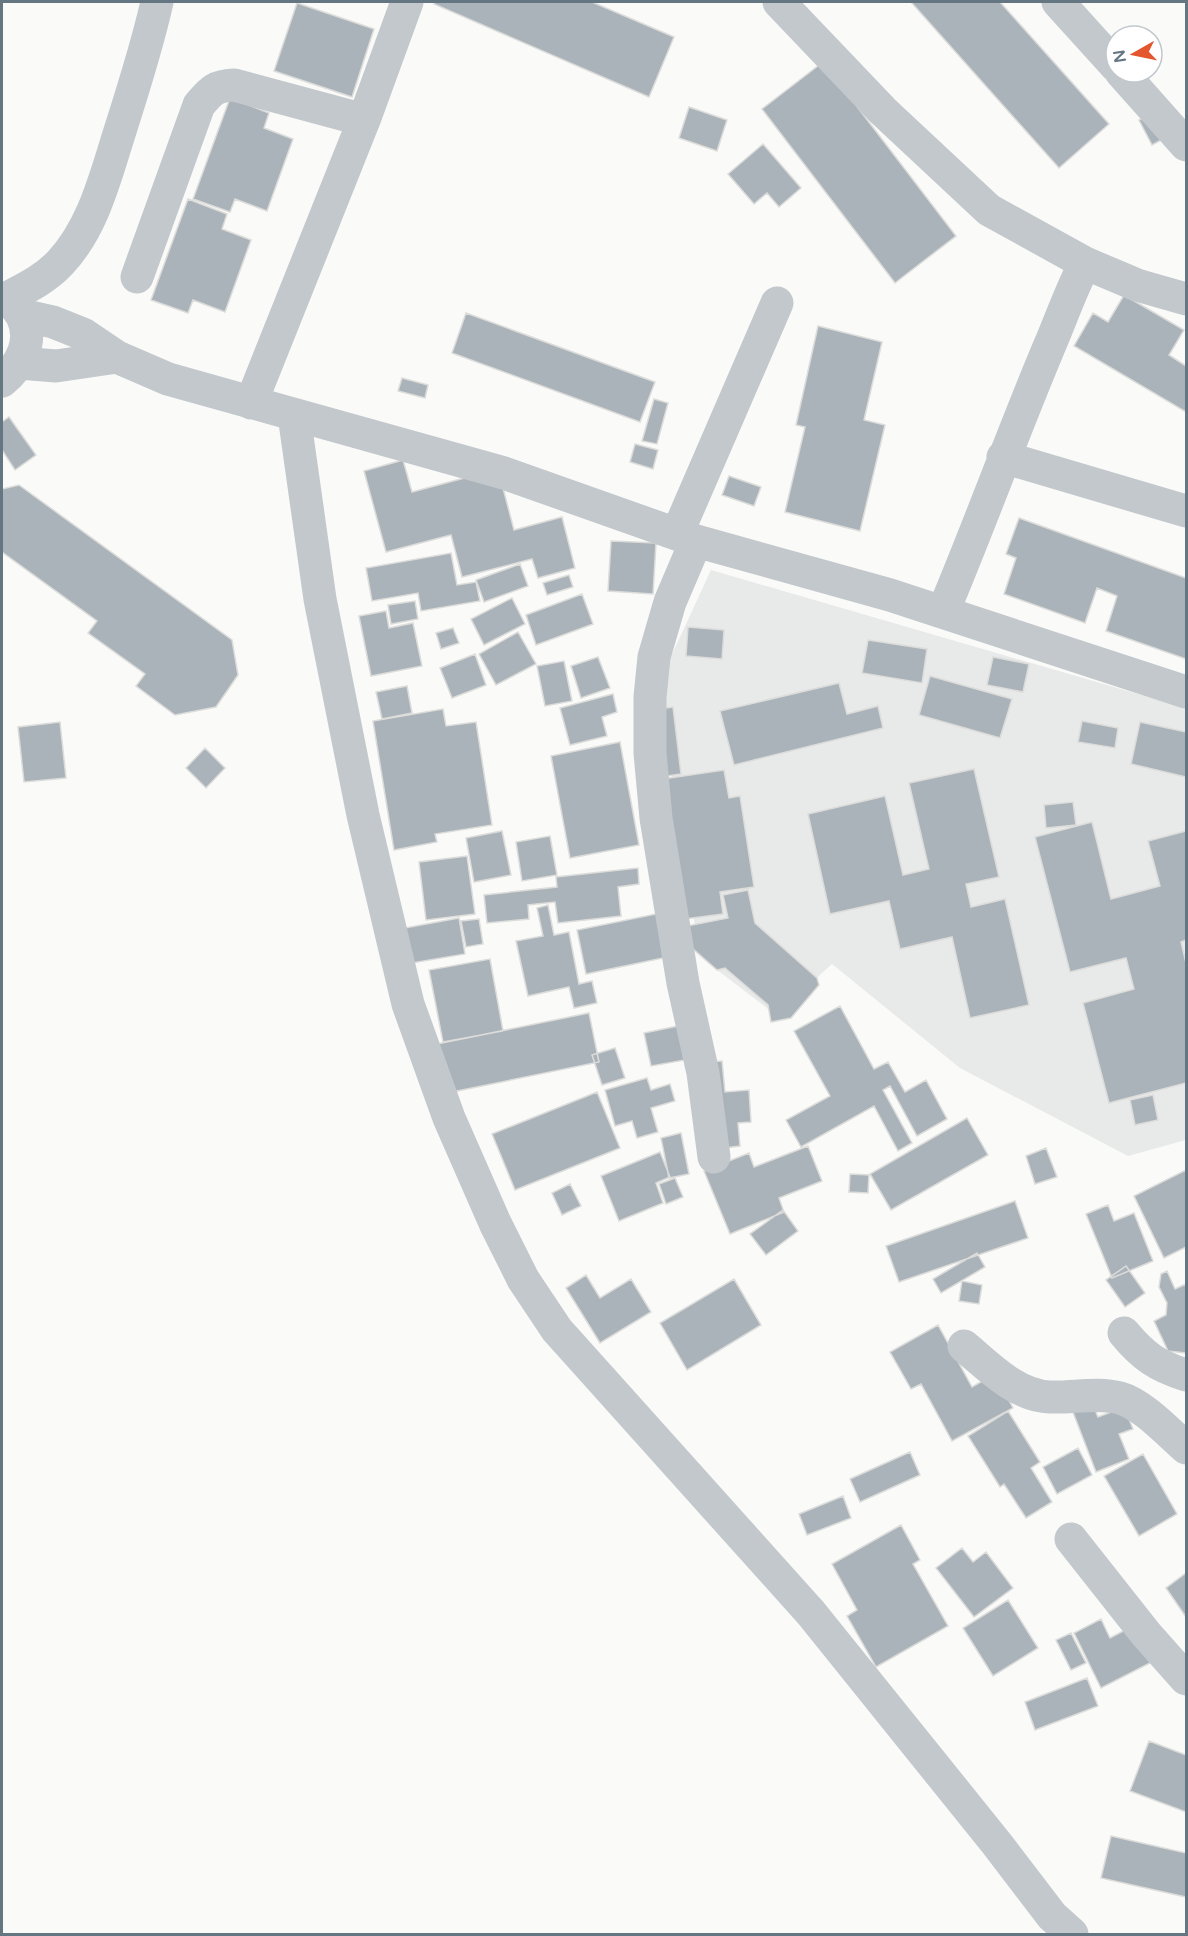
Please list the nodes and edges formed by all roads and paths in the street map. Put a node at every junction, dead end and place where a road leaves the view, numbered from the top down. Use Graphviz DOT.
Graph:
graph roads {
  1 [pos="157,2"];
  2 [pos="407,2"];
  3 [pos="779,2"];
  4 [pos="1058,2"];
  5 [pos="1104,53"];
  6 [pos="1132,84"];
  7 [pos="364,120"];
  8 [pos="1186,145"];
  9 [pos="1085,263"];
  10 [pos="137,277"];
  11 [pos="1186,299"];
  12 [pos="10,303"];
  13 [pos="777,303"];
  14 [pos="117,357"];
  15 [pos="10,372"];
  16 [pos="251,403"];
  17 [pos="294,415"];
  18 [pos="1004,457"];
  19 [pos="1186,511"];
  20 [pos="687,537"];
  21 [pos="943,612"];
  22 [pos="1186,692"];
  23 [pos="714,1157"];
  24 [pos="1124,1333"];
  25 [pos="964,1346"];
  26 [pos="1186,1375"];
  27 [pos="1186,1448"];
  28 [pos="1071,1539"];
  29 [pos="1186,1679"];
  30 [pos="1072,1935"];
  1 -- 12 [label="street"];
  2 -- 7 [label="street"];
  3 -- 9 [label="street"];
  4 -- 5 [label="street"];
  6 -- 8 [label="street"];
  7 -- 10 [label="street"];
  7 -- 16 [label="street"];
  9 -- 11 [label="street"];
  9 -- 18 [label="street"];
  12 -- 14 [label="street"];
  12 -- 15 [label="street"];
  13 -- 20 [label="street"];
  14 -- 15 [label="street"];
  14 -- 16 [label="street"];
  16 -- 17 [label="street"];
  17 -- 20 [label="street"];
  17 -- 30 [label="street"];
  18 -- 19 [label="street"];
  18 -- 21 [label="street"];
  20 -- 21 [label="street"];
  20 -- 23 [label="street"];
  21 -- 22 [label="street"];
  24 -- 26 [label="street"];
  25 -- 27 [label="street"];
  28 -- 29 [label="street"];
}
